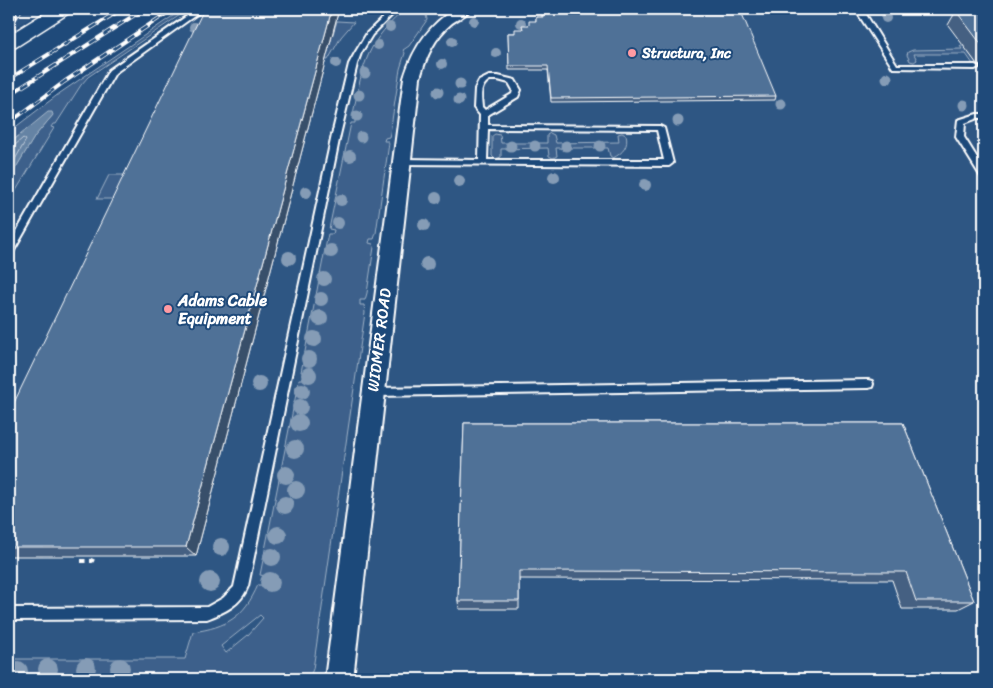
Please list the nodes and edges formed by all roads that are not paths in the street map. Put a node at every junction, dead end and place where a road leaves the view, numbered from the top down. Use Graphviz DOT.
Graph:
graph roads {
  1 [pos="64,9"];
  2 [pos="201,9"];
  3 [pos="396,9"];
  4 [pos="859,9"];
  5 [pos="984,9"];
  6 [pos="451,11"];
  7 [pos="9,43"];
  8 [pos="975,67"];
  9 [pos="484,114"];
  10 [pos="984,116"];
  11 [pos="484,127"];
  12 [pos="402,162"];
  13 [pos="482,163"];
  14 [pos="984,175"];
  15 [pos="9,252"];
  16 [pos="868,384"];
  17 [pos="372,392"];
  18 [pos="9,614"];
  19 [pos="339,679"];
  1 -- 7 [label="main road"];
  2 -- 15 [label="lane"];
  3 -- 18 [label="lane"];
  4 -- 5 [label="lane"];
  4 -- 8 [label="lane"];
  6 -- 12 [label="street, WIDMER ROAD"];
  9 -- 9 [label="lane"];
  9 -- 11 [label="lane"];
  10 -- 14 [label="lane"];
  11 -- 13 [label="lane"];
  11 -- 13 [label="lane"];
  12 -- 13 [label="lane"];
  12 -- 17 [label="street, WIDMER ROAD"];
  16 -- 17 [label="lane"];
  17 -- 19 [label="street, WIDMER ROAD"];
}
